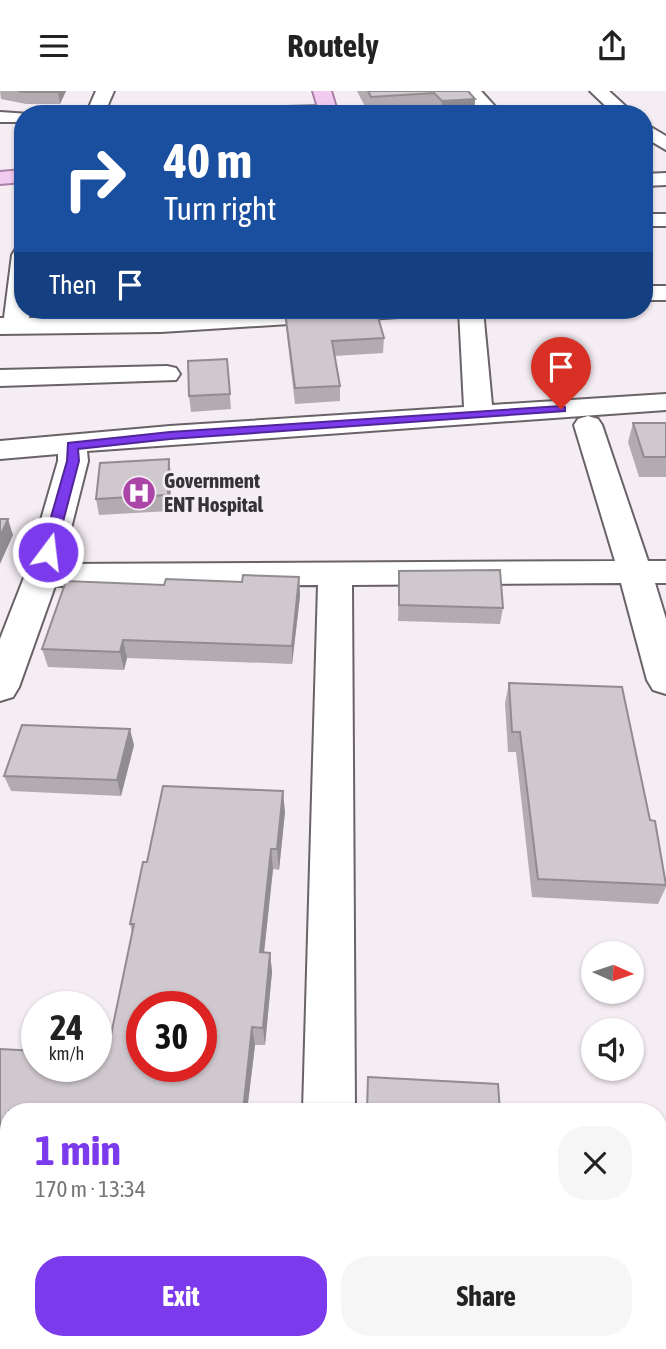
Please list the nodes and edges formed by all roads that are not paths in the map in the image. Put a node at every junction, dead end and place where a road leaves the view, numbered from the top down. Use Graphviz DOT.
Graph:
graph roads {
  1 [pos="471,91"];
  2 [pos="599,91"];
  3 [pos="484,105"];
  4 [pos="615,105"];
  5 [pos="14,298"];
  6 [pos="127,319"];
  7 [pos="161,319"];
  8 [pos="472,319"];
  9 [pos="8,326"];
  10 [pos="0,378"];
  11 [pos="666,402"];
  12 [pos="169,414"];
  13 [pos="478,415"];
  14 [pos="666,420"];
  15 [pos="588,425"];
  16 [pos="0,450"];
  17 [pos="72,453"];
  18 [pos="0,467"];
  19 [pos="651,572"];
  20 [pos="335,574"];
  21 [pos="42,575"];
  22 [pos="666,680"];
  23 [pos="0,687"];
  24 [pos="329,1103"];
  1 -- 3 [label="street"];
  2 -- 4 [label="street"];
  5 -- 9 [label="street"];
  6 -- 9 [label="street"];
  7 -- 12 [label="street"];
  8 -- 13 [label="street"];
  10 -- 12 [label="street"];
  11 -- 13 [label="street"];
  12 -- 13 [label="street"];
  12 -- 15 [label="street"];
  12 -- 17 [label="street"];
  14 -- 15 [label="street"];
  15 -- 19 [label="street"];
  16 -- 17 [label="street"];
  17 -- 18 [label="street"];
  17 -- 21 [label="street"];
  19 -- 20 [label="street"];
  19 -- 22 [label="street"];
  20 -- 21 [label="street"];
  20 -- 24 [label="street"];
  21 -- 23 [label="street"];
}
